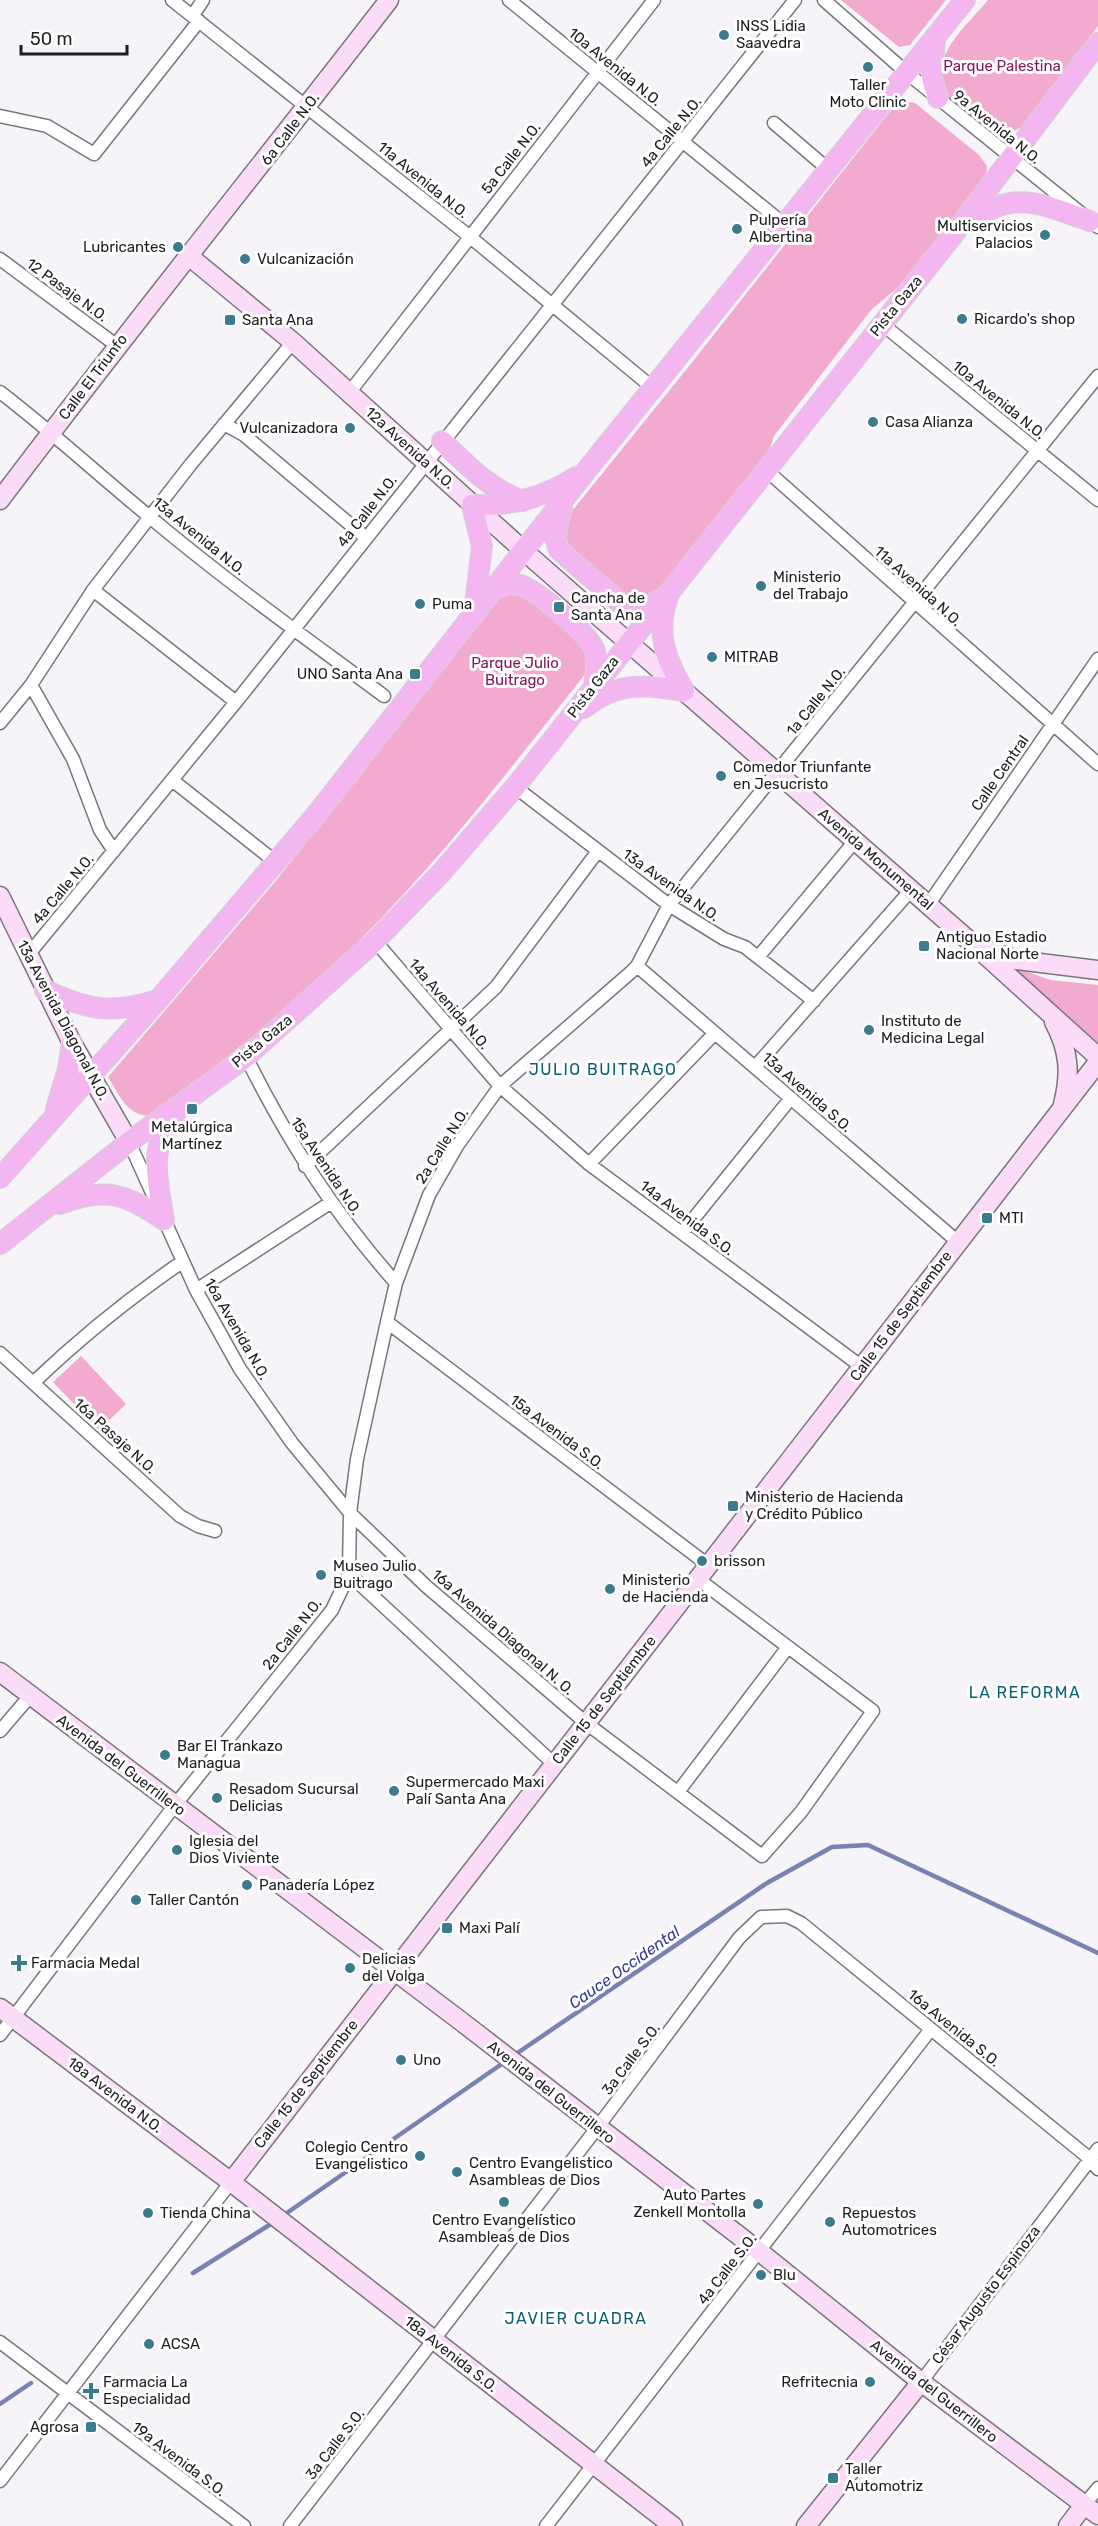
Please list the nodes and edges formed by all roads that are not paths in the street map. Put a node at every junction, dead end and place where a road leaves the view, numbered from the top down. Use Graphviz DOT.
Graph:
graph roads {
  1 [pos="172,0"];
  2 [pos="203,0"];
  3 [pos="389,0"];
  4 [pos="509,0"];
  5 [pos="654,0"];
  6 [pos="795,0"];
  7 [pos="824,0"];
  8 [pos="965,0"];
  9 [pos="196,18"];
  10 [pos="935,38"];
  11 [pos="1098,43"];
  12 [pos="598,72"];
  13 [pos="907,73"];
  14 [pos="938,98"];
  15 [pos="307,106"];
  16 [pos="0,116"];
  17 [pos="774,123"];
  18 [pos="683,142"];
  19 [pos="1012,158"];
  20 [pos="829,170"];
  21 [pos="1094,224"];
  22 [pos="785,225"];
  23 [pos="953,235"];
  24 [pos="469,237"];
  25 [pos="190,257"];
  26 [pos="0,260"];
  27 [pos="552,305"];
  28 [pos="882,324"];
  29 [pos="293,342"];
  30 [pos="116,345"];
  31 [pos="1098,376"];
  32 [pos="653,388"];
  33 [pos="0,392"];
  34 [pos="349,393"];
  35 [pos="224,424"];
  36 [pos="51,431"];
  37 [pos="442,441"];
  38 [pos="1039,452"];
  39 [pos="424,462"];
  40 [pos="765,469"];
  41 [pos="586,471"];
  42 [pos="565,498"];
  43 [pos="0,500"];
  44 [pos="1098,500"];
  45 [pos="523,501"];
  46 [pos="472,505"];
  47 [pos="151,518"];
  48 [pos="365,537"];
  49 [pos="524,551"];
  50 [pos="671,588"];
  51 [pos="93,590"];
  52 [pos="493,590"];
  53 [pos="915,603"];
  54 [pos="473,616"];
  55 [pos="293,629"];
  56 [pos="628,642"];
  57 [pos="1098,658"];
  58 [pos="31,685"];
  59 [pos="594,686"];
  60 [pos="684,691"];
  61 [pos="384,696"];
  62 [pos="236,702"];
  63 [pos="0,723"];
  64 [pos="564,723"];
  65 [pos="1052,724"];
  66 [pos="1098,764"];
  67 [pos="777,773"];
  68 [pos="172,780"];
  69 [pos="515,787"];
  70 [pos="855,841"];
  71 [pos="114,851"];
  72 [pos="598,851"];
  73 [pos="277,863"];
  74 [pos="911,890"];
  75 [pos="0,896"];
  76 [pos="669,905"];
  77 [pos="928,905"];
  78 [pos="375,941"];
  79 [pos="974,945"];
  80 [pos="28,955"];
  81 [pos="759,956"];
  82 [pos="637,966"];
  83 [pos="1098,970"];
  84 [pos="45,990"];
  85 [pos="158,1000"];
  86 [pos="814,1001"];
  87 [pos="1044,1008"];
  88 [pos="451,1029"];
  89 [pos="715,1033"];
  90 [pos="72,1043"];
  91 [pos="246,1057"];
  92 [pos="1098,1057"];
  93 [pos="1098,1062"];
  94 [pos="755,1067"];
  95 [pos="91,1076"];
  96 [pos="500,1086"];
  97 [pos="791,1098"];
  98 [pos="188,1099"];
  99 [pos="1061,1110"];
  100 [pos="52,1120"];
  101 [pos="129,1142"];
  102 [pos="589,1164"];
  103 [pos="305,1166"];
  104 [pos="0,1178"];
  105 [pos="330,1203"];
  106 [pos="41,1212"];
  107 [pos="164,1220"];
  108 [pos="682,1233"];
  109 [pos="958,1242"];
  110 [pos="0,1244"];
  111 [pos="182,1262"];
  112 [pos="396,1282"];
  113 [pos="196,1290"];
  114 [pos="387,1322"];
  115 [pos="0,1353"];
  116 [pos="862,1367"];
  117 [pos="33,1383"];
  118 [pos="350,1513"];
  119 [pos="215,1531"];
  120 [pos="703,1572"];
  121 [pos="348,1574"];
  122 [pos="788,1647"];
  123 [pos="0,1672"];
  124 [pos="30,1696"];
  125 [pos="586,1723"];
  126 [pos="0,1731"];
  127 [pos="554,1764"];
  128 [pos="678,1792"];
  129 [pos="175,1805"];
  130 [pos="787,1916"];
  131 [pos="394,1971"];
  132 [pos="7,2012"];
  133 [pos="931,2029"];
  134 [pos="0,2035"];
  135 [pos="597,2128"];
  136 [pos="1094,2154"];
  137 [pos="1098,2169"];
  138 [pos="231,2182"];
  139 [pos="759,2252"];
  140 [pos="433,2340"];
  141 [pos="0,2342"];
  142 [pos="921,2382"];
  143 [pos="68,2394"];
  144 [pos="594,2465"];
  145 [pos="0,2481"];
  146 [pos="1098,2488"];
  147 [pos="1091,2510"];
  148 [pos="244,2526"];
  149 [pos="290,2526"];
  150 [pos="546,2526"];
  151 [pos="673,2526"];
  152 [pos="806,2526"];
  153 [pos="1068,2526"];
  1 -- 9 [label="street, 11a Avenida N.O."];
  2 -- 9 [label="street"];
  3 -- 15 [label="street, 6a Calle N.O."];
  4 -- 12 [label="street, 10a Avenida N.O."];
  5 -- 12 [label="street, 5a Calle N.O."];
  6 -- 18 [label="street, 4a Calle N.O."];
  7 -- 13 [label="street, 9a Avenida N.O."];
  8 -- 10 [label="main road"];
  9 -- 15 [label="street, 11a Avenida N.O."];
  9 -- 16 [label="street"];
  10 -- 13 [label="main road"];
  10 -- 14 [label="main road"];
  11 -- 19 [label="main road, Pista Gaza"];
  12 -- 18 [label="street, 10a Avenida N.O."];
  12 -- 24 [label="street, 5a Calle N.O."];
  13 -- 14 [label="street, 9a Avenida N.O."];
  13 -- 20 [label="main road"];
  14 -- 19 [label="street, 9a Avenida N.O."];
  15 -- 24 [label="street, 11a Avenida N.O."];
  15 -- 25 [label="street, 6a Calle N.O."];
  17 -- 20 [label="street"];
  18 -- 22 [label="street, 10a Avenida N.O."];
  18 -- 27 [label="street, 4a Calle N.O."];
  19 -- 21 [label="street, 9a Avenida N.O."];
  19 -- 23 [label="main road, Pista Gaza"];
  20 -- 22 [label="main road"];
  21 -- 23 [label="main road"];
  22 -- 32 [label="main road"];
  23 -- 28 [label="main road, Pista Gaza"];
  24 -- 27 [label="street, 11a Avenida N.O."];
  24 -- 34 [label="street, 5a Calle N.O."];
  25 -- 29 [label="street, 12a Avenida N.O."];
  25 -- 30 [label="street, Calle El Triunfo"];
  26 -- 30 [label="street, 12 Pasaje N.O."];
  27 -- 32 [label="street, 11a Avenida N.O."];
  27 -- 37 [label="street, 4a Calle N.O."];
  28 -- 38 [label="street, 10a Avenida N.O."];
  28 -- 40 [label="main road, Pista Gaza"];
  29 -- 34 [label="street, 12a Avenida N.O."];
  29 -- 35 [label="street"];
  30 -- 36 [label="street, Calle El Triunfo"];
  31 -- 38 [label="street, 1a Calle N.O."];
  32 -- 41 [label="main road"];
  33 -- 36 [label="street, 13a Avenida N.O."];
  34 -- 39 [label="street, 12a Avenida N.O."];
  35 -- 47 [label="street"];
  35 -- 48 [label="street"];
  36 -- 43 [label="street, Calle El Triunfo"];
  36 -- 47 [label="street, 13a Avenida N.O."];
  37 -- 39 [label="street, 4a Calle N.O."];
  37 -- 45 [label="main road"];
  38 -- 44 [label="street, 10a Avenida N.O."];
  38 -- 53 [label="street, 1a Calle N.O."];
  39 -- 46 [label="street, 12a Avenida N.O."];
  39 -- 48 [label="street, 4a Calle N.O."];
  40 -- 50 [label="main road, Pista Gaza"];
  40 -- 53 [label="street, 11a Avenida N.O."];
  41 -- 42 [label="main road"];
  41 -- 45 [label="main road"];
  42 -- 49 [label="main road"];
  42 -- 50 [label="main road"];
  45 -- 46 [label="main road"];
  46 -- 49 [label="street, 12a Avenida N.O."];
  46 -- 54 [label="main road"];
  47 -- 51 [label="street"];
  47 -- 55 [label="street, 13a Avenida N.O."];
  48 -- 55 [label="street, 4a Calle N.O."];
  49 -- 52 [label="main road"];
  49 -- 56 [label="street, 12a Avenida N.O."];
  50 -- 56 [label="main road, Pista Gaza"];
  50 -- 60 [label="main road"];
  51 -- 58 [label="street"];
  51 -- 62 [label="street"];
  52 -- 54 [label="main road"];
  52 -- 59 [label="main road"];
  53 -- 65 [label="street, 11a Avenida N.O."];
  53 -- 67 [label="street, 1a Calle N.O."];
  54 -- 73 [label="main road"];
  55 -- 61 [label="street, 13a Avenida N.O."];
  55 -- 62 [label="street, 4a Calle N.O."];
  56 -- 59 [label="main road, Pista Gaza"];
  56 -- 60 [label="street, Avenida Monumental"];
  57 -- 65 [label="street, Calle Central"];
  58 -- 63 [label="street"];
  58 -- 71 [label="street"];
  59 -- 64 [label="main road, Pista Gaza"];
  60 -- 64 [label="main road"];
  60 -- 67 [label="street, Avenida Monumental"];
  62 -- 68 [label="street, 4a Calle N.O."];
  64 -- 69 [label="main road, Pista Gaza"];
  65 -- 66 [label="street, 11a Avenida N.O."];
  65 -- 77 [label="street, Calle Central"];
  67 -- 70 [label="street, Avenida Monumental"];
  67 -- 76 [label="street, 1a Calle N.O."];
  68 -- 71 [label="street, 4a Calle N.O."];
  68 -- 73 [label="street"];
  69 -- 72 [label="street, 13a Avenida N.O."];
  69 -- 78 [label="main road, Pista Gaza"];
  70 -- 74 [label="street, Avenida Monumental"];
  70 -- 81 [label="street"];
  71 -- 80 [label="street, 4a Calle N.O."];
  72 -- 76 [label="street, 13a Avenida N.O."];
  72 -- 88 [label="street"];
  73 -- 85 [label="main road"];
  74 -- 77 [label="street, Avenida Monumental"];
  74 -- 86 [label="street"];
  75 -- 80 [label="street, 13a Avenida Diagonal N.O."];
  76 -- 81 [label="street, 13a Avenida N.O."];
  76 -- 82 [label="street, 1a Calle N.O."];
  77 -- 79 [label="street, Avenida Monumental"];
  78 -- 88 [label="street, 14a Avenida N.O."];
  78 -- 91 [label="main road, Pista Gaza"];
  79 -- 83 [label="street, Avenida Monumental"];
  79 -- 87 [label="street"];
  80 -- 84 [label="street, 13a Avenida Diagonal N.O."];
  81 -- 86 [label="street, 13a Avenida N.O."];
  82 -- 89 [label="street, 13a Avenida S.O."];
  82 -- 96 [label="street, 1a Calle N.O."];
  84 -- 85 [label="main road"];
  84 -- 90 [label="street, 13a Avenida Diagonal N.O."];
  85 -- 95 [label="main road"];
  86 -- 94 [label="street"];
  87 -- 92 [label="street"];
  87 -- 99 [label="street"];
  88 -- 96 [label="street, 14a Avenida N.O."];
  88 -- 103 [label="street"];
  89 -- 94 [label="street, 13a Avenida S.O."];
  89 -- 102 [label="street"];
  90 -- 95 [label="street, 13a Avenida Diagonal N.O."];
  90 -- 100 [label="main road"];
  91 -- 98 [label="main road, Pista Gaza"];
  91 -- 103 [label="street, 15a Avenida N.O."];
  93 -- 99 [label="street, Calle 15 de Septiembre"];
  94 -- 97 [label="street, 13a Avenida S.O."];
  95 -- 100 [label="main road"];
  95 -- 101 [label="street, 13a Avenida Diagonal N.O."];
  96 -- 102 [label="street, 14a Avenida S.O."];
  96 -- 112 [label="street, 2a Calle N.O."];
  97 -- 108 [label="street"];
  97 -- 109 [label="street, 13a Avenida S.O."];
  98 -- 101 [label="main road, Pista Gaza"];
  98 -- 107 [label="main road"];
  99 -- 109 [label="street, Calle 15 de Septiembre"];
  100 -- 104 [label="main road"];
  101 -- 106 [label="main road, Pista Gaza"];
  101 -- 107 [label="street, 16a Avenida N.O."];
  102 -- 108 [label="street, 14a Avenida S.O."];
  103 -- 105 [label="street, 15a Avenida N.O."];
  105 -- 112 [label="street, 15a Avenida N.O."];
  105 -- 113 [label="street"];
  106 -- 107 [label="main road"];
  106 -- 110 [label="main road, Pista Gaza"];
  107 -- 111 [label="street, 16a Avenida N.O."];
  108 -- 116 [label="street, 14a Avenida S.O."];
  109 -- 116 [label="street, Calle 15 de Septiembre"];
  111 -- 113 [label="street, 16a Avenida N.O."];
  111 -- 117 [label="street"];
  112 -- 114 [label="street, 2a Calle N.O."];
  113 -- 118 [label="street, 16a Avenida N.O."];
  114 -- 118 [label="street, 2a Calle N.O."];
  114 -- 120 [label="street, 15a Avenida S.O."];
  115 -- 117 [label="street, 16a Pasaje N.O."];
  116 -- 120 [label="street, Calle 15 de Septiembre"];
  117 -- 119 [label="street, 16a Pasaje N.O."];
  118 -- 121 [label="street, 2a Calle N.O."];
  118 -- 125 [label="street, 16a Avenida Diagonal N. O."];
  120 -- 122 [label="street, 15a Avenida S.O."];
  120 -- 125 [label="street, Calle 15 de Septiembre"];
  121 -- 127 [label="street"];
  121 -- 129 [label="street, 2a Calle N.O."];
  122 -- 128 [label="street"];
  122 -- 128 [label="street, 15a Avenida S.O."];
  123 -- 124 [label="street, Avenida del Guerrillero"];
  124 -- 126 [label="street"];
  124 -- 129 [label="street, Avenida del Guerrillero"];
  125 -- 127 [label="street, Calle 15 de Septiembre"];
  125 -- 128 [label="street, 16a Avenida Diagonal N. O."];
  127 -- 131 [label="street, Calle 15 de Septiembre"];
  129 -- 131 [label="street, Avenida del Guerrillero"];
  129 -- 132 [label="street, 2a Calle N.O."];
  130 -- 133 [label="street, 16a Avenida S.O."];
  130 -- 135 [label="street, 3a Calle S.O."];
  131 -- 135 [label="street, Avenida del Guerrillero"];
  131 -- 138 [label="street, Calle 15 de Septiembre"];
  132 -- 134 [label="street, 2a Calle N.O."];
  132 -- 138 [label="street, 18a Avenida N.O."];
  133 -- 136 [label="street, 16a Avenida S.O."];
  133 -- 139 [label="street, 4a Calle S.O."];
  135 -- 139 [label="street, Avenida del Guerrillero"];
  135 -- 140 [label="street, 3a Calle S.O."];
  136 -- 137 [label="street, 16a Avenida S.O."];
  136 -- 142 [label="street, César Augusto Espinoza"];
  138 -- 140 [label="street, 18a Avenida S.O."];
  138 -- 143 [label="street, Calle 15 de Septiembre"];
  139 -- 142 [label="street, Avenida del Guerrillero"];
  139 -- 144 [label="street, 4a Calle S.O."];
  140 -- 144 [label="street, 18a Avenida S.O."];
  140 -- 149 [label="street, 3a Calle S.O."];
  141 -- 143 [label="street, 19a Avenida S.O."];
  142 -- 147 [label="street, Avenida del Guerrillero"];
  142 -- 152 [label="street, César Augusto Espinoza"];
  143 -- 145 [label="street, Calle 15 de Septiembre"];
  143 -- 148 [label="street, 19a Avenida S.O."];
  144 -- 150 [label="street, 4a Calle S.O."];
  144 -- 151 [label="street, 18a Avenida S.O."];
  146 -- 147 [label="street"];
  147 -- 153 [label="street"];
}
